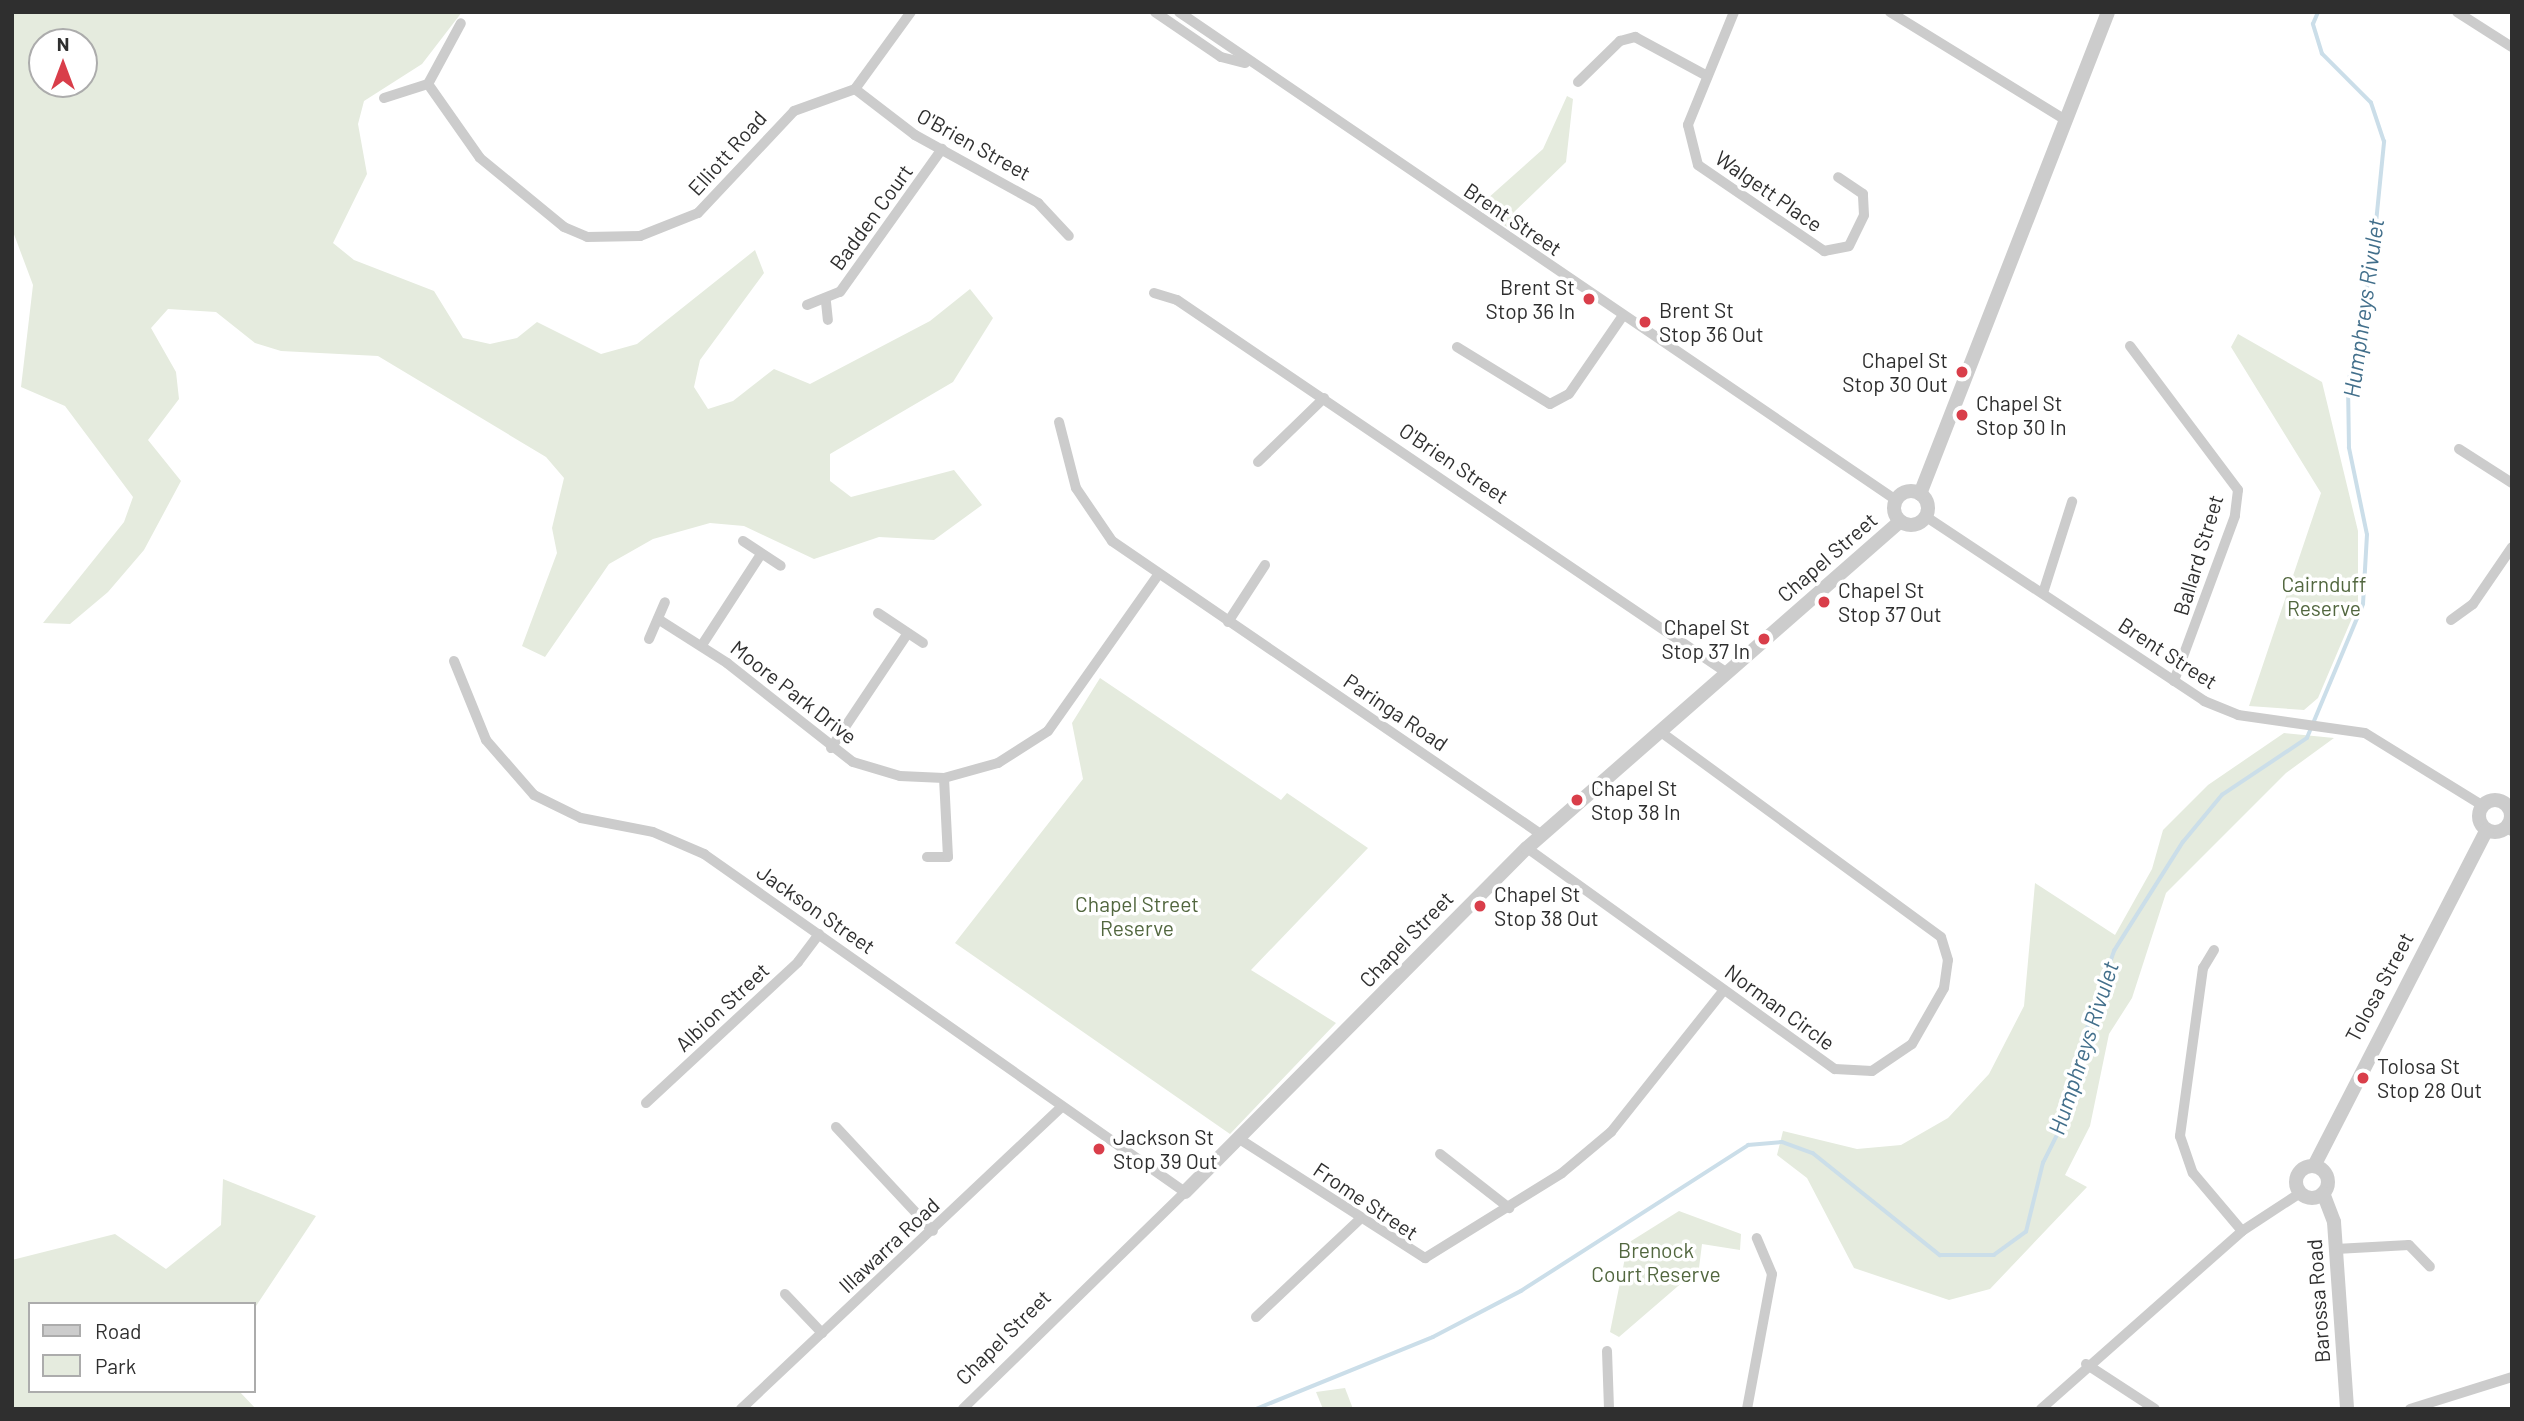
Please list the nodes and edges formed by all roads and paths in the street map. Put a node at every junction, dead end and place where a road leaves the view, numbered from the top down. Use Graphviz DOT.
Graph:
graph roads {
  1 [pos="911,12"];
  2 [pos="1155,12"];
  3 [pos="1180,12"];
  4 [pos="1734,12"];
  5 [pos="1890,12"];
  6 [pos="2108,12"];
  7 [pos="2457,12"];
  8 [pos="461,23"];
  9 [pos="2512,47"];
  10 [pos="1248,64"];
  11 [pos="1707,76"];
  12 [pos="1578,82"];
  13 [pos="428,84"];
  14 [pos="855,89"];
  15 [pos="384,98"];
  16 [pos="2067,121"];
  17 [pos="942,149"];
  18 [pos="1838,177"];
  19 [pos="1069,236"];
  20 [pos="1154,293"];
  21 [pos="826,302"];
  22 [pos="807,305"];
  23 [pos="1622,317"];
  24 [pos="828,320"];
  25 [pos="2130,346"];
  26 [pos="1457,347"];
  27 [pos="1324,398"];
  28 [pos="1059,422"];
  29 [pos="2459,449"];
  30 [pos="1258,462"];
  31 [pos="2512,483"];
  32 [pos="1920,494"];
  33 [pos="1896,500"];
  34 [pos="2072,502"];
  35 [pos="1925,516"];
  36 [pos="1900,521"];
  37 [pos="743,541"];
  38 [pos="2512,547"];
  39 [pos="761,554"];
  40 [pos="1265,565"];
  41 [pos="781,566"];
  42 [pos="1158,575"];
  43 [pos="2043,593"];
  44 [pos="665,602"];
  45 [pos="878,613"];
  46 [pos="658,619"];
  47 [pos="2451,620"];
  48 [pos="1228,622"];
  49 [pos="908,633"];
  50 [pos="649,639"];
  51 [pos="923,643"];
  52 [pos="702,645"];
  53 [pos="454,661"];
  54 [pos="1727,673"];
  55 [pos="2174,681"];
  56 [pos="1660,731"];
  57 [pos="831,748"];
  58 [pos="944,778"];
  59 [pos="2508,798"];
  60 [pos="2483,806"];
  61 [pos="2487,830"];
  62 [pos="2509,830"];
  63 [pos="1542,835"];
  64 [pos="1527,848"];
  65 [pos="927,857"];
  66 [pos="819,934"];
  67 [pos="2214,950"];
  68 [pos="1723,990"];
  69 [pos="646,1103"];
  70 [pos="1061,1107"];
  71 [pos="836,1127"];
  72 [pos="1241,1140"];
  73 [pos="1440,1154"];
  74 [pos="2314,1166"];
  75 [pos="1185,1192"];
  76 [pos="2300,1193"];
  77 [pos="2323,1194"];
  78 [pos="1509,1208"];
  79 [pos="1360,1220"];
  80 [pos="933,1231"];
  81 [pos="2242,1231"];
  82 [pos="1757,1238"];
  83 [pos="2336,1249"];
  84 [pos="2430,1267"];
  85 [pos="785,1294"];
  86 [pos="1256,1317"];
  87 [pos="822,1333"];
  88 [pos="1607,1351"];
  89 [pos="2086,1364"];
  90 [pos="2512,1377"];
  91 [pos="741,1409"];
  92 [pos="963,1409"];
  93 [pos="1609,1409"];
  94 [pos="1747,1409"];
  95 [pos="2041,1409"];
  96 [pos="2155,1409"];
  97 [pos="2347,1409"];
  98 [pos="2410,1409"];
  1 -- 14 [label="street"];
  2 -- 10 [label="street, Brent Street"];
  3 -- 10 [label="street, Brent Street"];
  4 -- 11 [label="street, Walgett Place"];
  5 -- 16 [label="street"];
  6 -- 16 [label="street"];
  7 -- 9 [label="street"];
  8 -- 13 [label="street"];
  10 -- 23 [label="street, Brent Street"];
  11 -- 12 [label="street"];
  11 -- 18 [label="street, Walgett Place"];
  13 -- 14 [label="street, Elliott Road"];
  13 -- 15 [label="street"];
  14 -- 17 [label="street, O'Brien Street"];
  16 -- 32 [label="street"];
  17 -- 19 [label="street, O'Brien Street"];
  17 -- 21 [label="street, Badden Court"];
  20 -- 27 [label="street, O'Brien Street"];
  21 -- 22 [label="street"];
  21 -- 24 [label="street"];
  23 -- 26 [label="street"];
  23 -- 33 [label="street, Brent Street"];
  25 -- 55 [label="street, Ballard Street"];
  27 -- 30 [label="street"];
  27 -- 54 [label="street, O'Brien Street"];
  28 -- 42 [label="street, Paringa Road"];
  29 -- 31 [label="street"];
  32 -- 33 [label="street"];
  32 -- 35 [label="street"];
  33 -- 36 [label="street"];
  34 -- 43 [label="street"];
  35 -- 36 [label="street"];
  35 -- 43 [label="street, Brent Street"];
  36 -- 54 [label="street, Chapel Street"];
  37 -- 39 [label="street"];
  38 -- 47 [label="street"];
  39 -- 41 [label="street"];
  39 -- 52 [label="street"];
  40 -- 48 [label="street"];
  42 -- 48 [label="street, Paringa Road"];
  42 -- 58 [label="street, Moore Park Drive"];
  43 -- 55 [label="street, Brent Street"];
  44 -- 46 [label="street"];
  45 -- 49 [label="street"];
  46 -- 50 [label="street"];
  46 -- 52 [label="street, Moore Park Drive"];
  48 -- 63 [label="street, Paringa Road"];
  49 -- 51 [label="street"];
  49 -- 57 [label="street"];
  52 -- 57 [label="street, Moore Park Drive"];
  53 -- 66 [label="street, Jackson Street"];
  54 -- 56 [label="street, Chapel Street"];
  55 -- 60 [label="street, Brent Street"];
  56 -- 63 [label="street, Chapel Street"];
  56 -- 68 [label="street, Norman Circle"];
  57 -- 58 [label="street, Moore Park Drive"];
  58 -- 65 [label="street"];
  59 -- 60 [label="street"];
  59 -- 62 [label="street"];
  60 -- 61 [label="street"];
  61 -- 62 [label="street"];
  61 -- 74 [label="street, Tolosa Street"];
  63 -- 64 [label="street, Chapel Street"];
  64 -- 68 [label="street, Norman Circle"];
  64 -- 72 [label="street, Chapel Street"];
  66 -- 69 [label="street, Albion Street"];
  66 -- 70 [label="street, Jackson Street"];
  67 -- 81 [label="street"];
  68 -- 78 [label="street, Frome Street"];
  70 -- 75 [label="street, Jackson Street"];
  70 -- 80 [label="street, Illawarra Road"];
  71 -- 80 [label="street"];
  72 -- 75 [label="street, Chapel Street"];
  72 -- 79 [label="street, Frome Street"];
  73 -- 78 [label="street"];
  74 -- 76 [label="street, Tolosa Street"];
  74 -- 77 [label="street, Barossa Road"];
  75 -- 92 [label="street, Chapel Street"];
  76 -- 77 [label="street"];
  76 -- 81 [label="street"];
  77 -- 83 [label="street, Barossa Road"];
  78 -- 79 [label="street, Frome Street"];
  79 -- 86 [label="street"];
  80 -- 87 [label="street, Illawarra Road"];
  81 -- 89 [label="street"];
  82 -- 94 [label="street"];
  83 -- 84 [label="street"];
  83 -- 97 [label="street, Barossa Road"];
  85 -- 87 [label="street"];
  87 -- 91 [label="street, Illawarra Road"];
  88 -- 93 [label="street"];
  89 -- 95 [label="street"];
  89 -- 96 [label="street"];
  90 -- 98 [label="street"];
}
